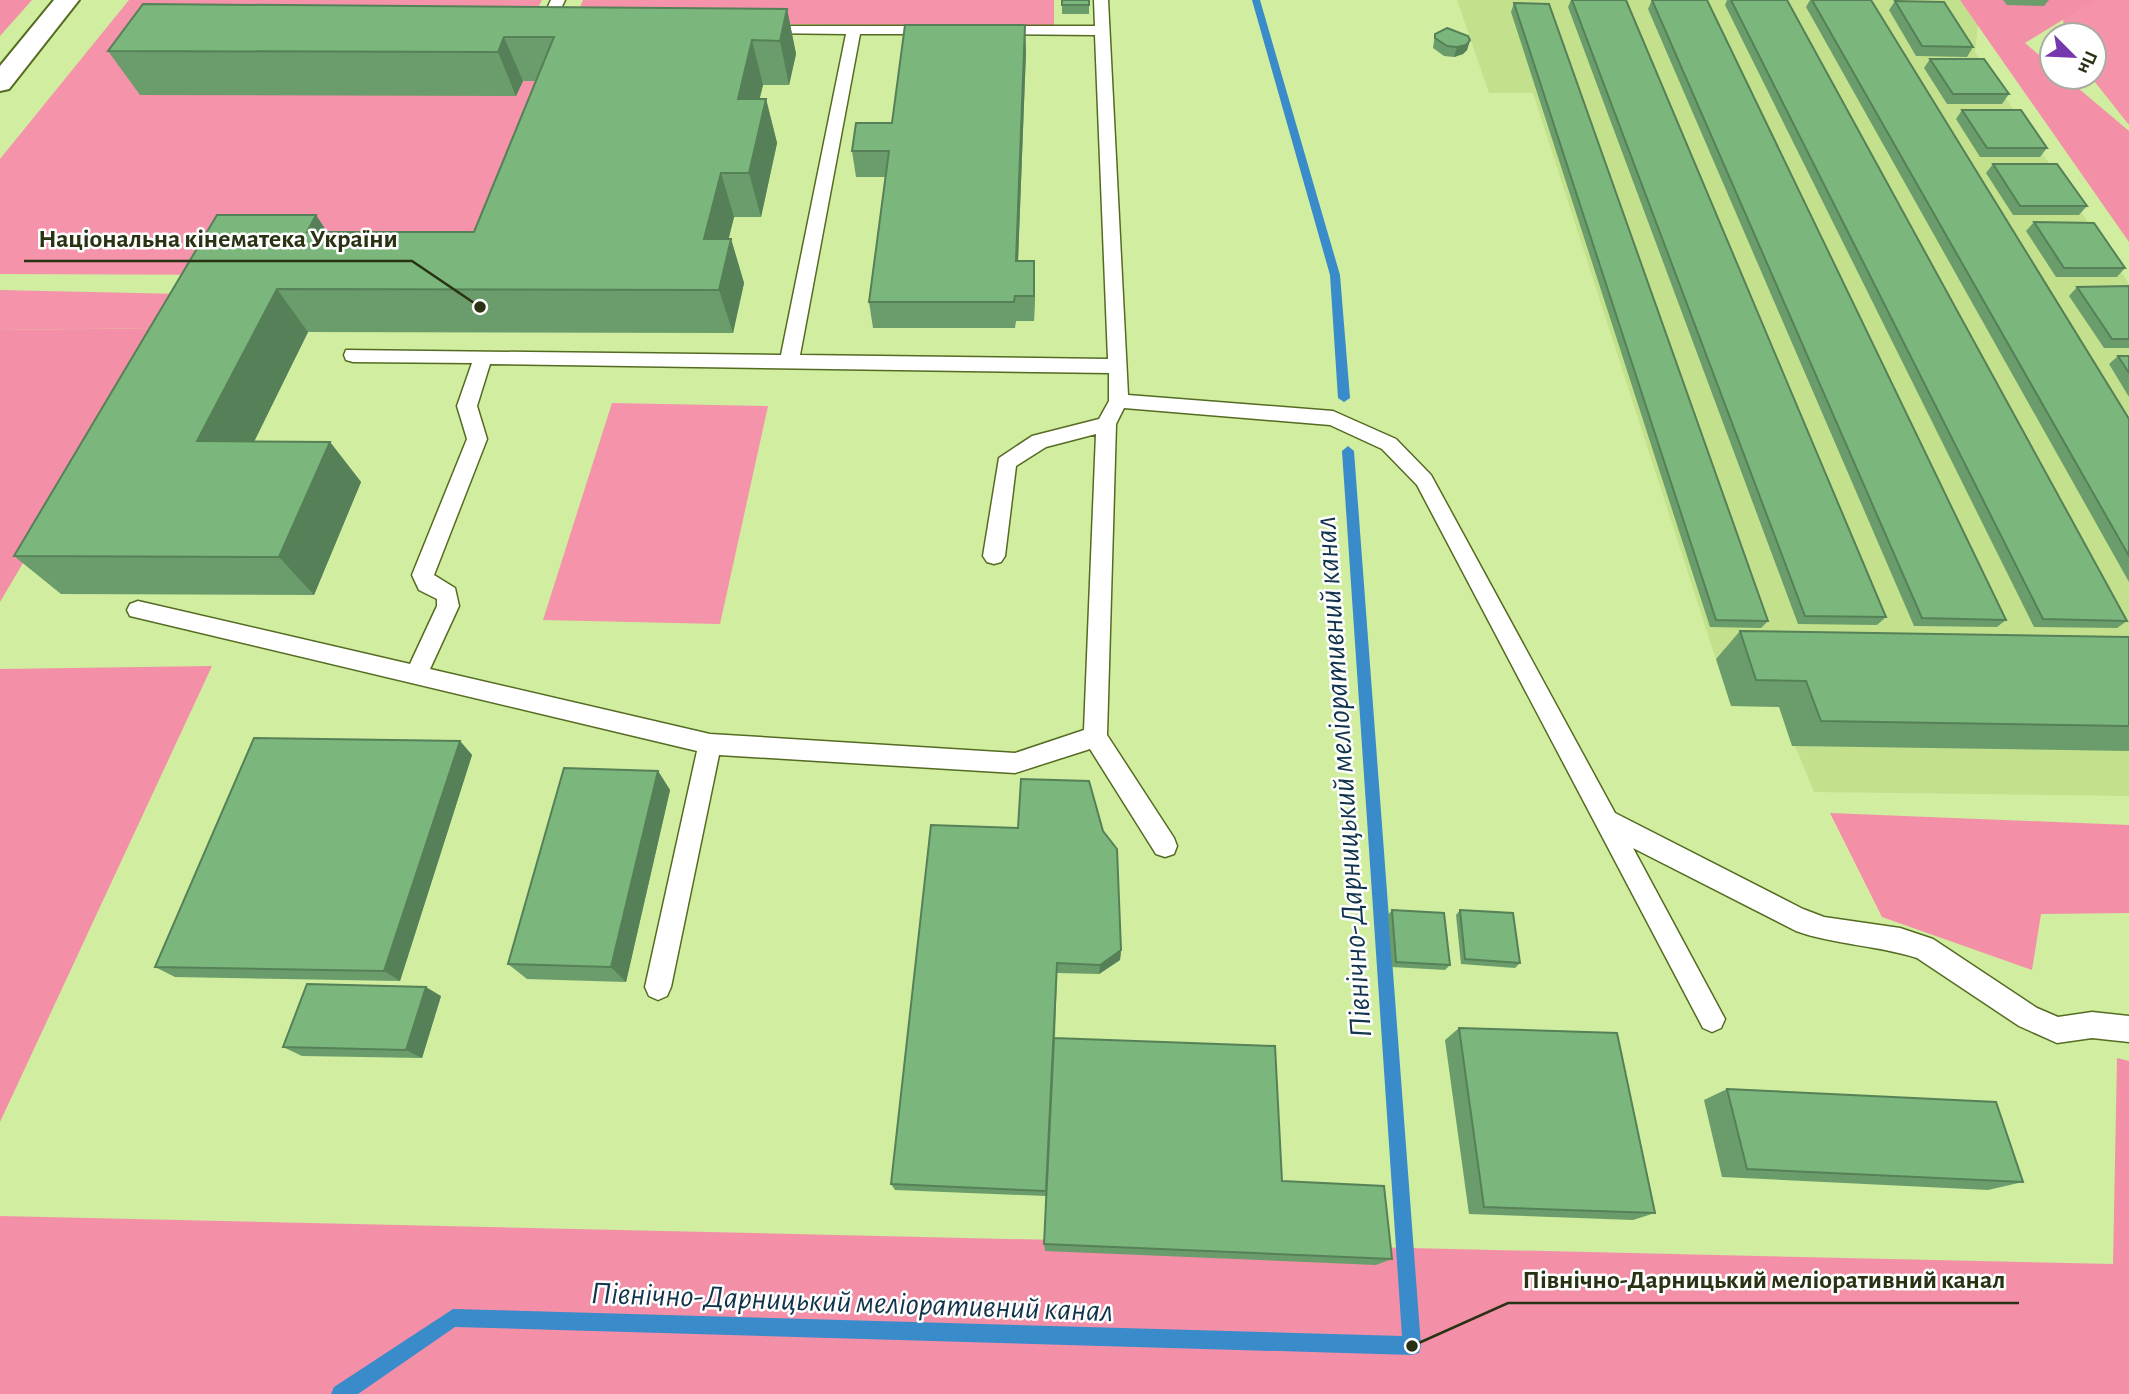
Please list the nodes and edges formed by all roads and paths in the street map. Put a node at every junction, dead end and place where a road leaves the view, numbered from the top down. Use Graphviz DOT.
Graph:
graph roads {
  1 [pos="67,0"];
  2 [pos="558,0"];
  3 [pos="1101,0"];
  4 [pos="545,28"];
  5 [pos="746,29"];
  6 [pos="854,29"];
  7 [pos="950,30"];
  8 [pos="978,30"];
  9 [pos="1102,31"];
  10 [pos="0,83"];
  11 [pos="353,355"];
  12 [pos="483,357"];
  13 [pos="789,361"];
  14 [pos="1118,366"];
  15 [pos="1119,401"];
  16 [pos="1106,424"];
  17 [pos="994,556"];
  18 [pos="138,610"];
  19 [pos="416,675"];
  20 [pos="1095,737"];
  21 [pos="710,744"];
  22 [pos="1606,821"];
  23 [pos="1165,846"];
  24 [pos="658,987"];
  25 [pos="1712,1019"];
  26 [pos="2129,1029"];
  1 -- 10 [label="street"];
  2 -- 4 [label="lane"];
  3 -- 9 [label="lane"];
  5 -- 6 [label="lane"];
  6 -- 7 [label="lane"];
  6 -- 13 [label="lane"];
  8 -- 9 [label="lane"];
  9 -- 14 [label="lane"];
  11 -- 12 [label="lane"];
  12 -- 13 [label="lane"];
  12 -- 19 [label="lane"];
  13 -- 14 [label="lane"];
  14 -- 15 [label="lane"];
  15 -- 16 [label="lane"];
  15 -- 22 [label="lane"];
  16 -- 17 [label="lane"];
  16 -- 20 [label="lane"];
  18 -- 19 [label="lane"];
  19 -- 21 [label="lane"];
  20 -- 21 [label="lane"];
  20 -- 23 [label="lane"];
  21 -- 24 [label="lane"];
  22 -- 25 [label="lane"];
  22 -- 26 [label="lane"];
}
